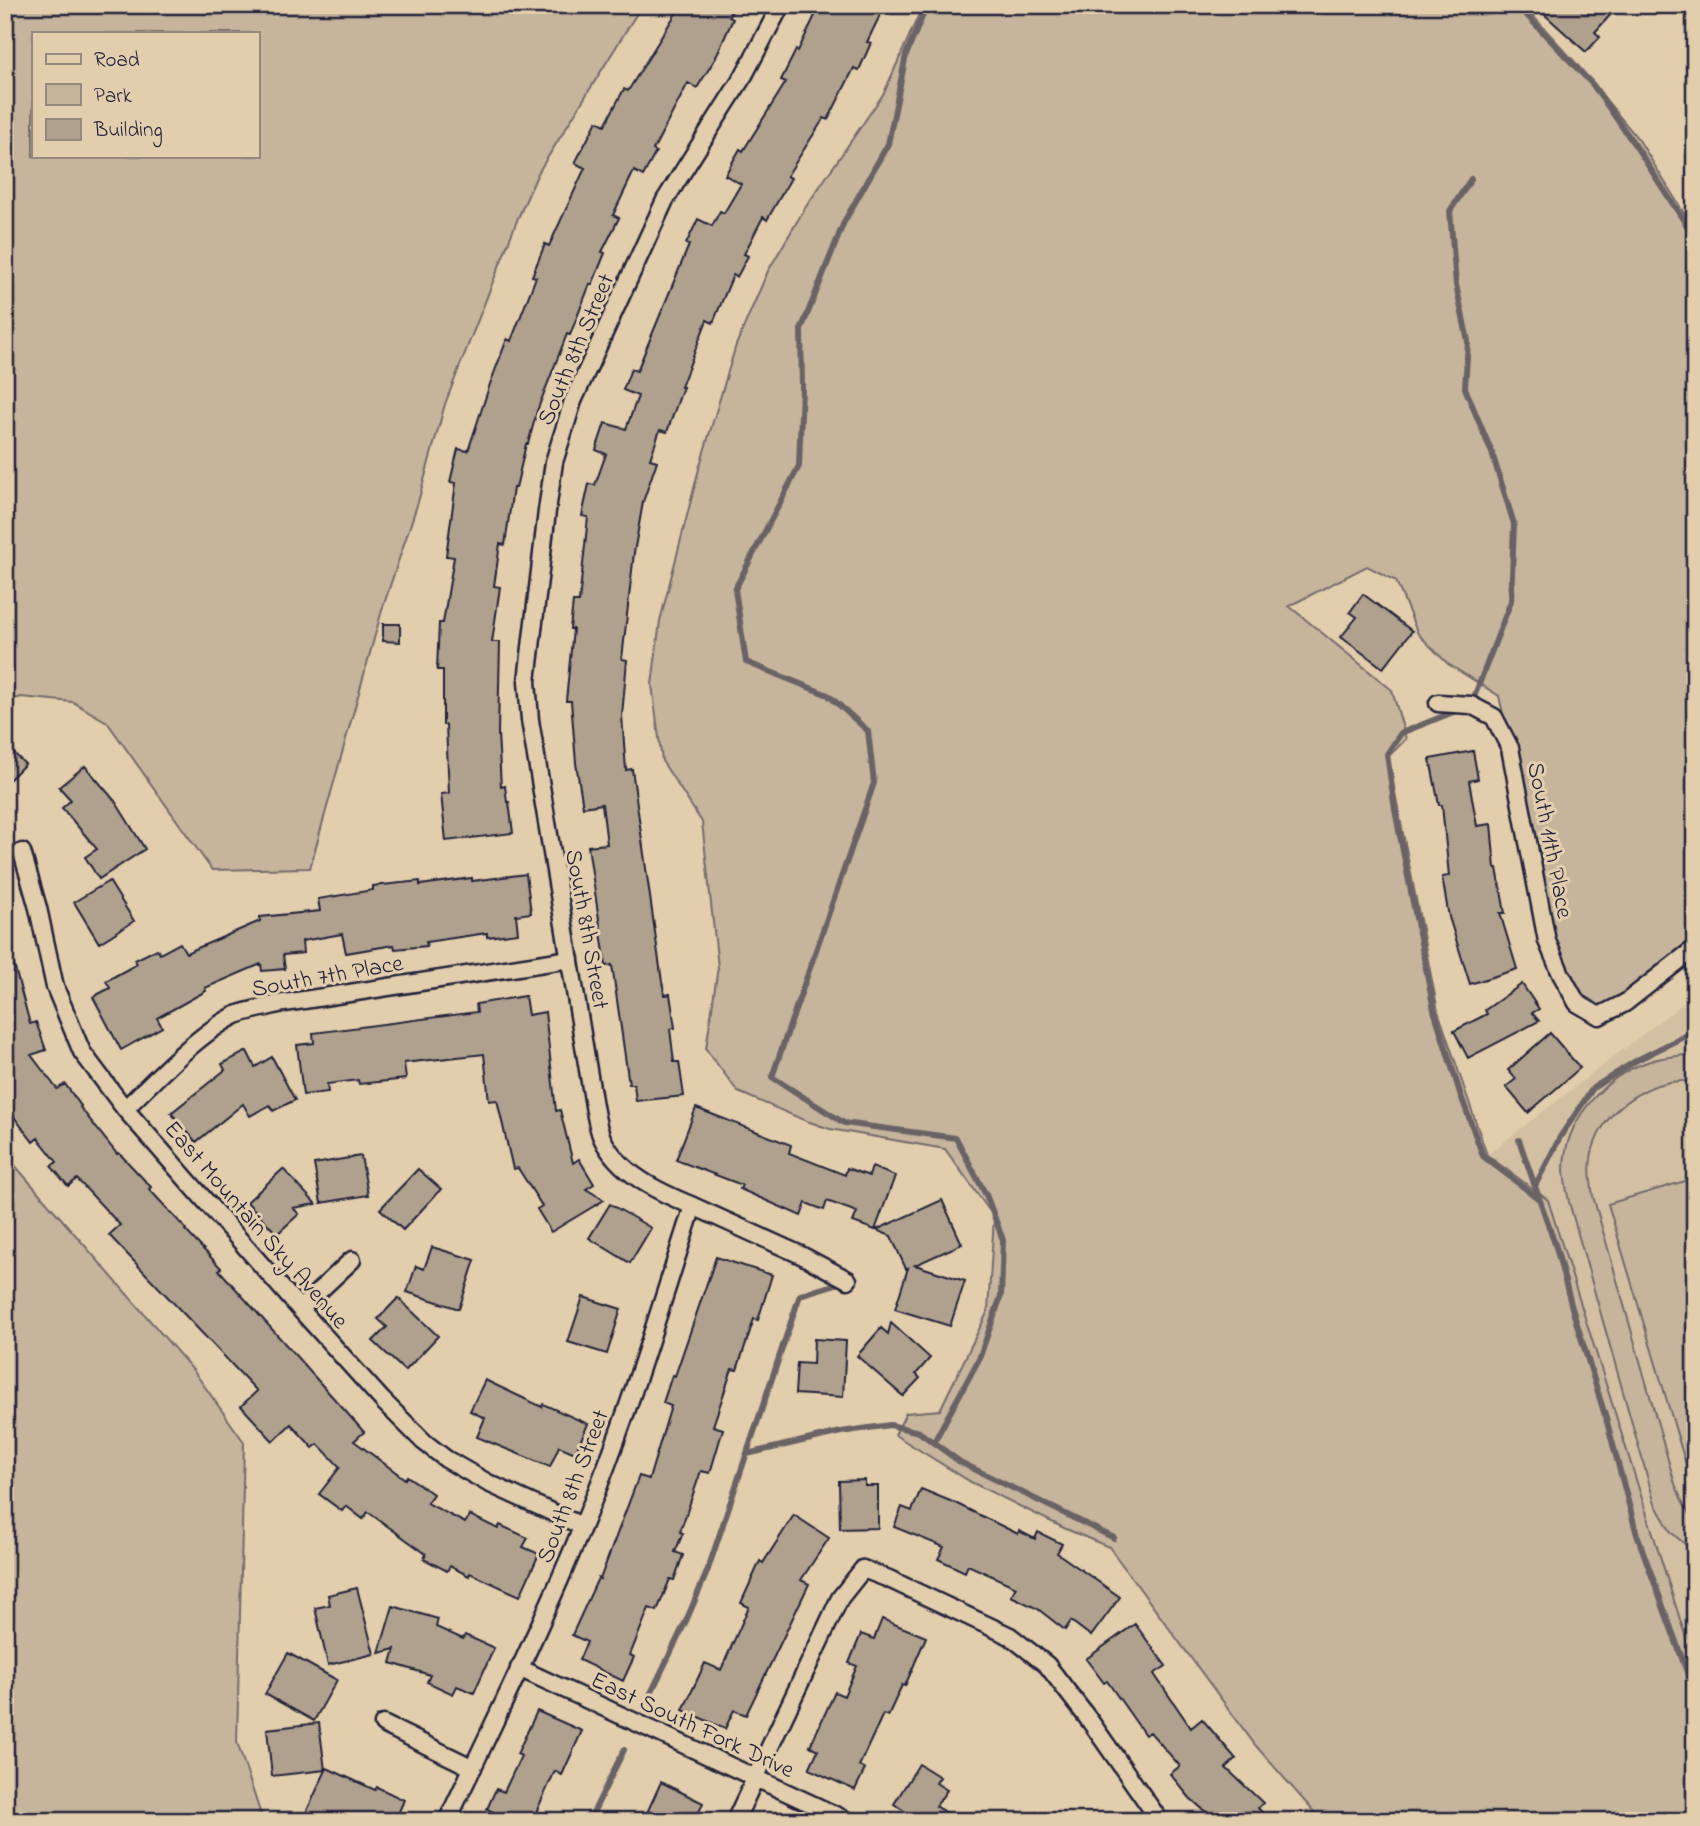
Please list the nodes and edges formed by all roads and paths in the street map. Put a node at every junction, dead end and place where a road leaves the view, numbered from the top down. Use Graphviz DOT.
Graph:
graph roads {
  1 [pos="781,5"];
  2 [pos="1438,703"];
  3 [pos="22,852"];
  4 [pos="1695,948"];
  5 [pos="570,959"];
  6 [pos="125,1109"];
  7 [pos="693,1206"];
  8 [pos="352,1260"];
  9 [pos="848,1280"];
  10 [pos="300,1309"];
  11 [pos="582,1526"];
  12 [pos="519,1668"];
  13 [pos="383,1724"];
  14 [pos="473,1768"];
  15 [pos="755,1779"];
  16 [pos="447,1821"];
  17 [pos="735,1821"];
  18 [pos="848,1821"];
  19 [pos="1160,1821"];
  1 -- 5 [label="street, South 8th Street"];
  2 -- 4 [label="street, South 11th Place"];
  3 -- 6 [label="street, East Mountain Sky Avenue"];
  5 -- 6 [label="street, South 7th Place"];
  5 -- 7 [label="street, South 8th Street"];
  6 -- 10 [label="street, East Mountain Sky Avenue"];
  7 -- 9 [label="street"];
  7 -- 11 [label="street, South 8th Street"];
  8 -- 10 [label="street"];
  10 -- 11 [label="street, East Mountain Sky Avenue"];
  11 -- 12 [label="street, South 8th Street"];
  12 -- 14 [label="street, South 8th Street"];
  12 -- 15 [label="street, East South Fork Drive"];
  13 -- 14 [label="street"];
  14 -- 16 [label="street, South 8th Street"];
  15 -- 17 [label="street"];
  15 -- 18 [label="street, East South Fork Drive"];
  15 -- 19 [label="street"];
}
